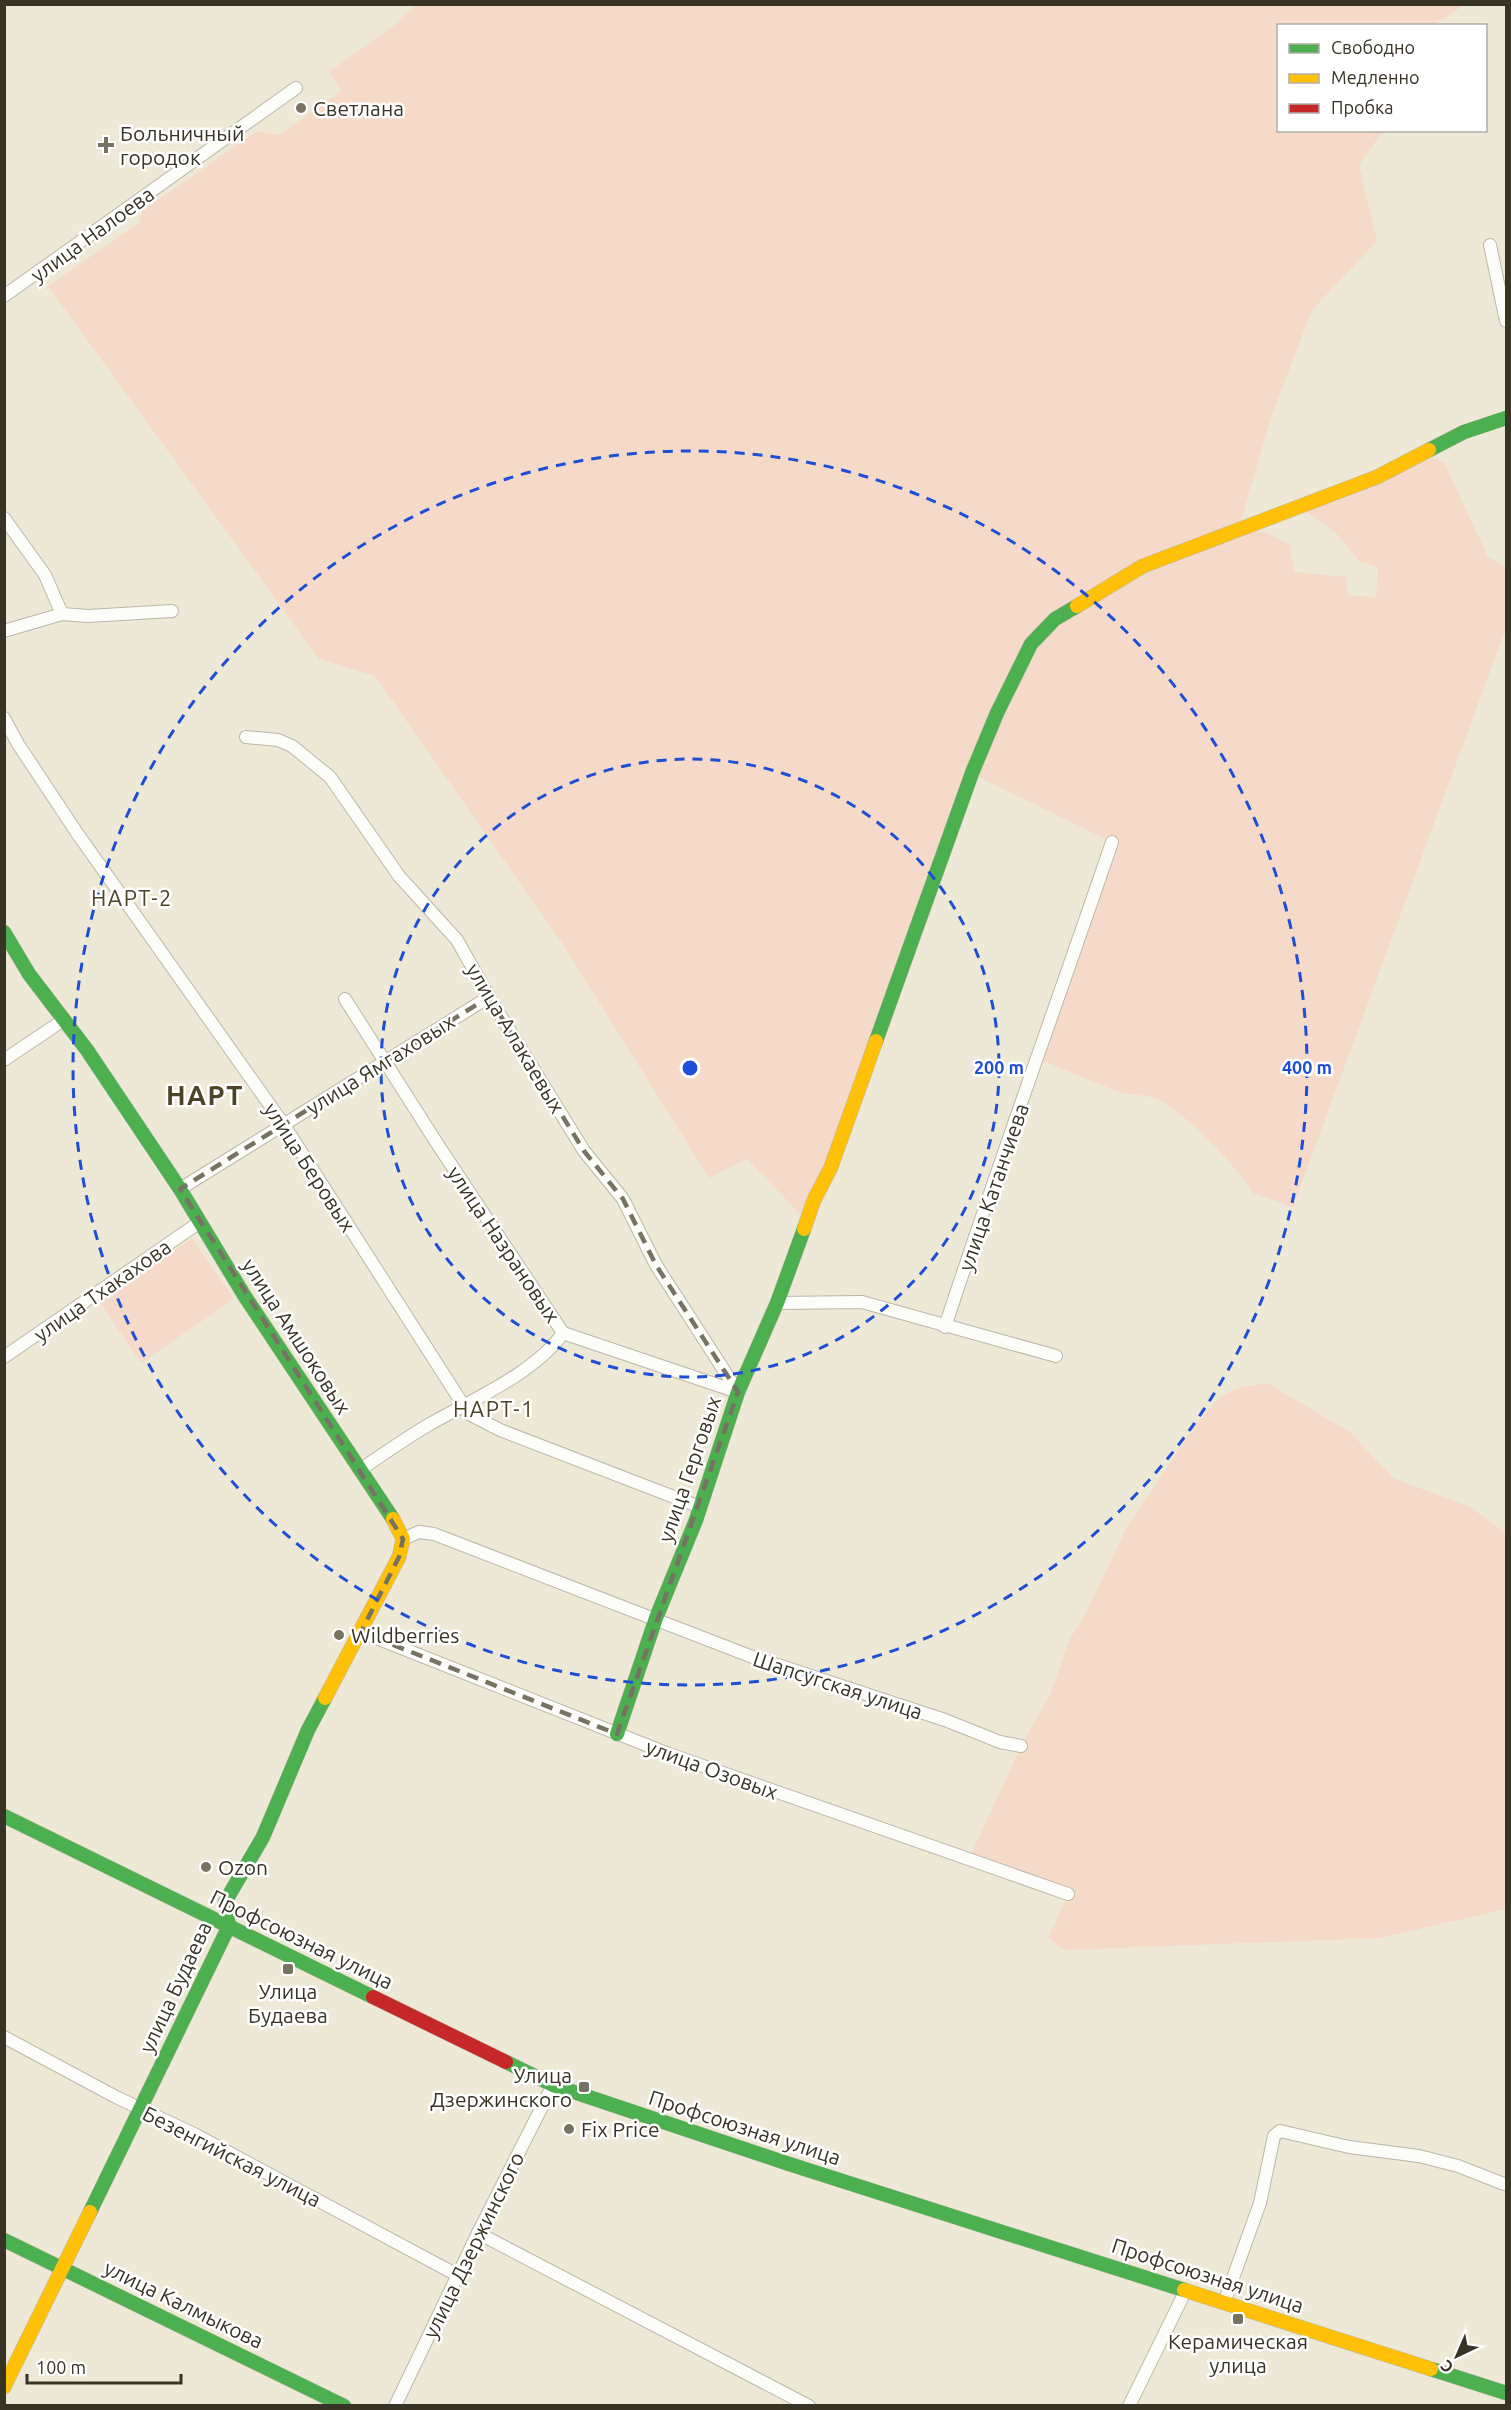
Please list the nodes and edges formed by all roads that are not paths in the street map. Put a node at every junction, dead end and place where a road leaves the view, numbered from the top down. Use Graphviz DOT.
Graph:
graph roads {
  1 [pos="296,88"];
  2 [pos="1490,245"];
  3 [pos="4,296"];
  4 [pos="1506,321"];
  5 [pos="1506,418"];
  6 [pos="4,518"];
  7 [pos="172,611"];
  8 [pos="62,614"];
  9 [pos="4,631"];
  10 [pos="4,718"];
  11 [pos="246,737"];
  12 [pos="1112,842"];
  13 [pos="4,932"];
  14 [pos="489,997"];
  15 [pos="345,999"];
  16 [pos="62,1021"];
  17 [pos="4,1060"];
  18 [pos="385,1061"];
  19 [pos="284,1125"];
  20 [pos="180,1189"];
  21 [pos="200,1222"];
  22 [pos="777,1303"];
  23 [pos="945,1327"];
  24 [pos="563,1333"];
  25 [pos="1056,1356"];
  26 [pos="4,1357"];
  27 [pos="738,1392"];
  28 [pos="463,1406"];
  29 [pos="360,1470"];
  30 [pos="700,1507"];
  31 [pos="403,1539"];
  32 [pos="656,1618"];
  33 [pos="361,1632"];
  34 [pos="617,1734"];
  35 [pos="1021,1746"];
  36 [pos="4,1816"];
  37 [pos="1068,1894"];
  38 [pos="229,1926"];
  39 [pos="4,2037"];
  40 [pos="553,2085"];
  41 [pos="140,2109"];
  42 [pos="1504,2184"];
  43 [pos="477,2233"];
  44 [pos="4,2240"];
  45 [pos="64,2269"];
  46 [pos="459,2276"];
  47 [pos="1186,2290"];
  48 [pos="1224,2303"];
  49 [pos="4,2387"];
  50 [pos="1506,2393"];
  51 [pos="344,2406"];
  52 [pos="395,2406"];
  53 [pos="809,2406"];
  54 [pos="1130,2406"];
  1 -- 3 [label="street, улица Налоева"];
  2 -- 4 [label="street"];
  5 -- 22 [label="street, улица Герговых"];
  6 -- 8 [label="street"];
  7 -- 8 [label="street"];
  8 -- 9 [label="street"];
  10 -- 19 [label="street, улица Беровых"];
  11 -- 14 [label="street, улица Алакаевых"];
  12 -- 23 [label="street, улица Катанчиева"];
  13 -- 16 [label="street, улица Амшоковых"];
  14 -- 18 [label="street, улица Ямгаховых"];
  14 -- 27 [label="street, улица Алакаевых"];
  15 -- 18 [label="street, улица Назрановых"];
  16 -- 17 [label="street"];
  16 -- 20 [label="street, улица Амшоковых"];
  18 -- 19 [label="street, улица Ямгаховых"];
  18 -- 24 [label="street, улица Назрановых"];
  19 -- 20 [label="street, улица Ямгаховых"];
  19 -- 28 [label="street, улица Беровых"];
  20 -- 21 [label="street, улица Амшоковых"];
  21 -- 26 [label="street, улица Тхакахова"];
  21 -- 29 [label="street, улица Амшоковых"];
  22 -- 23 [label="street"];
  22 -- 27 [label="street, улица Герговых"];
  23 -- 25 [label="street"];
  24 -- 27 [label="street, улица Назрановых"];
  24 -- 28 [label="street"];
  27 -- 30 [label="street, улица Герговых"];
  28 -- 29 [label="street"];
  28 -- 30 [label="street, улица Беровых"];
  29 -- 31 [label="street, улица Амшоковых"];
  30 -- 32 [label="street, улица Герговых"];
  31 -- 32 [label="street"];
  31 -- 33 [label="street, улица Будаева"];
  32 -- 34 [label="street, улица Герговых"];
  32 -- 35 [label="street, Шапсугская улица"];
  33 -- 34 [label="street, улица Озовых"];
  33 -- 38 [label="street, улица Будаева"];
  34 -- 37 [label="street, улица Озовых"];
  36 -- 38 [label="street, Профсоюзная улица"];
  38 -- 40 [label="street, Профсоюзная улица"];
  38 -- 41 [label="street, улица Будаева"];
  39 -- 41 [label="street, Безенгийская улица"];
  40 -- 43 [label="street, улица Дзержинского"];
  40 -- 47 [label="street, Профсоюзная улица"];
  41 -- 45 [label="street, улица Будаева"];
  41 -- 46 [label="street, Безенгийская улица"];
  42 -- 48 [label="street"];
  43 -- 46 [label="street, улица Дзержинского"];
  43 -- 53 [label="street"];
  44 -- 45 [label="street, улица Калмыкова"];
  45 -- 49 [label="street, улица Будаева"];
  45 -- 51 [label="street, улица Калмыкова"];
  46 -- 52 [label="street, улица Дзержинского"];
  47 -- 48 [label="street, Профсоюзная улица"];
  47 -- 54 [label="street"];
  48 -- 50 [label="street, Профсоюзная улица"];
}
